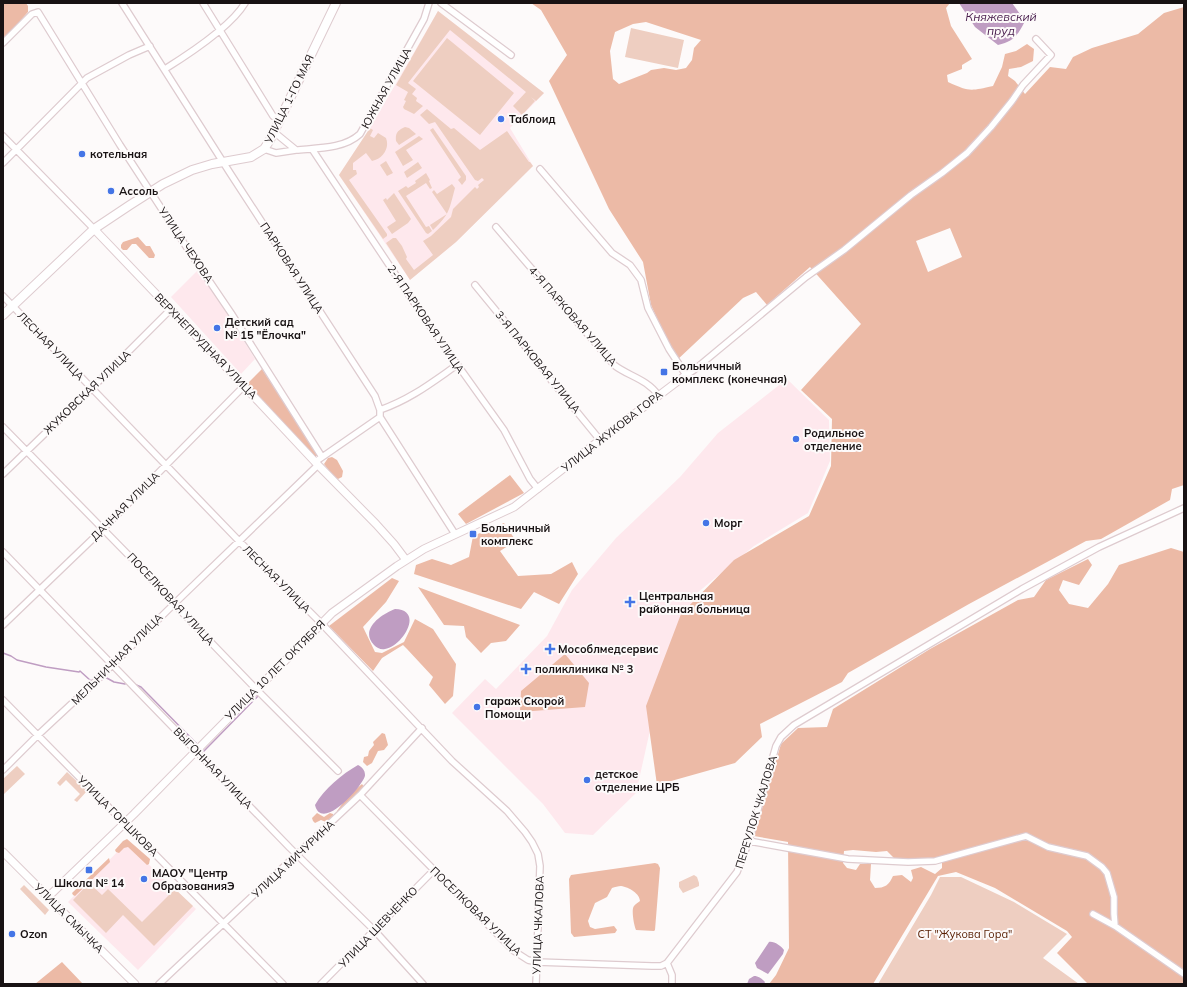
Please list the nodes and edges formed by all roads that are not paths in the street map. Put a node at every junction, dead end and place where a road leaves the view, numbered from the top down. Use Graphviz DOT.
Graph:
graph roads {
  1 [pos="122,3"];
  2 [pos="203,3"];
  3 [pos="245,3"];
  4 [pos="336,3"];
  5 [pos="429,3"];
  6 [pos="441,3"];
  7 [pos="220,30"];
  8 [pos="1036,39"];
  9 [pos="3,43"];
  10 [pos="150,46"];
  11 [pos="511,55"];
  12 [pos="165,69"];
  13 [pos="82,84"];
  14 [pos="280,120"];
  15 [pos="274,132"];
  16 [pos="3,136"];
  17 [pos="264,149"];
  18 [pos="312,149"];
  19 [pos="16,150"];
  20 [pos="296,150"];
  21 [pos="223,162"];
  22 [pos="3,163"];
  23 [pos="540,169"];
  24 [pos="150,191"];
  25 [pos="496,227"];
  26 [pos="94,228"];
  27 [pos="475,285"];
  28 [pos="3,296"];
  29 [pos="12,306"];
  30 [pos="171,309"];
  31 [pos="3,315"];
  32 [pos="457,365"];
  33 [pos="686,375"];
  34 [pos="244,386"];
  35 [pos="92,388"];
  36 [pos="658,395"];
  37 [pos="380,410"];
  38 [pos="380,417"];
  39 [pos="3,427"];
  40 [pos="600,440"];
  41 [pos="26,451"];
  42 [pos="322,457"];
  43 [pos="316,463"];
  44 [pos="166,465"];
  45 [pos="3,474"];
  46 [pos="538,489"];
  47 [pos="1184,508"];
  48 [pos="103,529"];
  49 [pos="455,534"];
  50 [pos="239,541"];
  51 [pos="3,552"];
  52 [pos="406,560"];
  53 [pos="39,590"];
  54 [pos="174,604"];
  55 [pos="321,623"];
  56 [pos="3,626"];
  57 [pos="112,666"];
  58 [pos="256,689"];
  59 [pos="3,700"];
  60 [pos="422,728"];
  61 [pos="38,735"];
  62 [pos="195,751"];
  63 [pos="3,770"];
  64 [pos="338,771"];
  65 [pos="360,795"];
  66 [pos="124,823"];
  67 [pos="749,840"];
  68 [pos="3,852"];
  69 [pos="297,855"];
  70 [pos="540,866"];
  71 [pos="434,870"];
  72 [pos="48,897"];
  73 [pos="1093,914"];
  74 [pos="223,924"];
  75 [pos="1115,926"];
  76 [pos="374,931"];
  77 [pos="537,962"];
  78 [pos="667,963"];
  79 [pos="1184,974"];
  80 [pos="135,984"];
  81 [pos="159,984"];
  82 [pos="283,984"];
  83 [pos="321,984"];
  84 [pos="423,984"];
  85 [pos="536,984"];
  86 [pos="672,984"];
  1 -- 10 [label="street, ПАРКОВАЯ УЛИЦА"];
  2 -- 7 [label="street"];
  3 -- 7 [label="street"];
  4 -- 14 [label="main road, УЛИЦА 1-ГО МАЯ"];
  5 -- 18 [label="street, ЮЖНАЯ УЛИЦА"];
  6 -- 11 [label="street"];
  7 -- 12 [label="street"];
  7 -- 14 [label="street"];
  8 -- 33 [label="street"];
  9 -- 13 [label="street, УЛИЦА ЧЕХОВА"];
  10 -- 12 [label="street, ПАРКОВАЯ УЛИЦА"];
  10 -- 13 [label="street"];
  12 -- 21 [label="street, ПАРКОВАЯ УЛИЦА"];
  13 -- 19 [label="street"];
  13 -- 24 [label="street, УЛИЦА ЧЕХОВА"];
  14 -- 15 [label="main road, УЛИЦА 1-ГО МАЯ"];
  15 -- 17 [label="main road, УЛИЦА 1-ГО МАЯ"];
  15 -- 20 [label="street"];
  16 -- 19 [label="street, ВЕРХНЕПРУДНАЯ УЛИЦА"];
  17 -- 20 [label="street, ЮЖНАЯ УЛИЦА"];
  17 -- 21 [label="main road, УЛИЦА 1-ГО МАЯ"];
  18 -- 20 [label="street, ЮЖНАЯ УЛИЦА"];
  18 -- 32 [label="street, 2-Я ПАРКОВАЯ УЛИЦА"];
  19 -- 22 [label="street"];
  19 -- 26 [label="street, ВЕРХНЕПРУДНАЯ УЛИЦА"];
  21 -- 24 [label="main road, УЛИЦА 1-ГО МАЯ"];
  21 -- 37 [label="street, ПАРКОВАЯ УЛИЦА"];
  23 -- 33 [label="street"];
  24 -- 26 [label="main road, УЛИЦА 1-ГО МАЯ"];
  24 -- 42 [label="street, УЛИЦА ЧЕХОВА"];
  25 -- 36 [label="street, 4-Я ПАРКОВАЯ УЛИЦА"];
  26 -- 29 [label="main road, УЛИЦА 1-ГО МАЯ"];
  26 -- 30 [label="street, ВЕРХНЕПРУДНАЯ УЛИЦА"];
  27 -- 40 [label="street, 3-Я ПАРКОВАЯ УЛИЦА"];
  28 -- 29 [label="street, ЛЕСНАЯ УЛИЦА"];
  29 -- 31 [label="main road, УЛИЦА 1-ГО МАЯ"];
  29 -- 35 [label="street, ЛЕСНАЯ УЛИЦА"];
  30 -- 34 [label="street, ВЕРХНЕПРУДНАЯ УЛИЦА"];
  30 -- 35 [label="street, ЖУКОВСКАЯ УЛИЦА"];
  32 -- 37 [label="street"];
  32 -- 46 [label="street, 2-Я ПАРКОВАЯ УЛИЦА"];
  33 -- 36 [label="street, УЛИЦА ЖУКОВА ГОРА"];
  34 -- 43 [label="street, ВЕРХНЕПРУДНАЯ УЛИЦА"];
  34 -- 44 [label="street, ДАЧНАЯ УЛИЦА"];
  35 -- 41 [label="street, ЖУКОВСКАЯ УЛИЦА"];
  35 -- 44 [label="street, ЛЕСНАЯ УЛИЦА"];
  36 -- 40 [label="street, УЛИЦА ЖУКОВА ГОРА"];
  37 -- 38 [label="street, ПАРКОВАЯ УЛИЦА"];
  38 -- 42 [label="street, МЕЛЬНИЧНАЯ УЛИЦА"];
  38 -- 49 [label="street"];
  39 -- 41 [label="street, ПОСЕЛКОВАЯ УЛИЦА"];
  40 -- 46 [label="street, УЛИЦА ЖУКОВА ГОРА"];
  41 -- 45 [label="street, ЖУКОВСКАЯ УЛИЦА"];
  41 -- 48 [label="street, ПОСЕЛКОВАЯ УЛИЦА"];
  42 -- 43 [label="street, МЕЛЬНИЧНАЯ УЛИЦА"];
  43 -- 50 [label="street, МЕЛЬНИЧНАЯ УЛИЦА"];
  43 -- 52 [label="street, ВЕРХНЕПРУДНАЯ УЛИЦА"];
  44 -- 48 [label="street, ДАЧНАЯ УЛИЦА"];
  44 -- 50 [label="street, ЛЕСНАЯ УЛИЦА"];
  46 -- 49 [label="street, УЛИЦА 10 ЛЕТ ОКТЯБРЯ"];
  47 -- 67 [label="street, ПЕРЕУЛОК ЧКАЛОВА"];
  48 -- 53 [label="street, ДАЧНАЯ УЛИЦА"];
  48 -- 54 [label="street, ПОСЕЛКОВАЯ УЛИЦА"];
  49 -- 52 [label="street, УЛИЦА 10 ЛЕТ ОКТЯБРЯ"];
  50 -- 54 [label="street, МЕЛЬНИЧНАЯ УЛИЦА"];
  50 -- 55 [label="street, ЛЕСНАЯ УЛИЦА"];
  51 -- 53 [label="street, ВЫГОННАЯ УЛИЦА"];
  52 -- 55 [label="street, УЛИЦА 10 ЛЕТ ОКТЯБРЯ"];
  53 -- 56 [label="street, ДАЧНАЯ УЛИЦА"];
  53 -- 57 [label="street, ВЫГОННАЯ УЛИЦА"];
  54 -- 57 [label="street, МЕЛЬНИЧНАЯ УЛИЦА"];
  54 -- 58 [label="street, ПОСЕЛКОВАЯ УЛИЦА"];
  55 -- 58 [label="street, УЛИЦА 10 ЛЕТ ОКТЯБРЯ"];
  55 -- 60 [label="street, ЛЕСНАЯ УЛИЦА"];
  57 -- 61 [label="street, МЕЛЬНИЧНАЯ УЛИЦА"];
  57 -- 62 [label="street, ВЫГОННАЯ УЛИЦА"];
  58 -- 62 [label="street, УЛИЦА 10 ЛЕТ ОКТЯБРЯ"];
  58 -- 64 [label="street, ПОСЕЛКОВАЯ УЛИЦА"];
  59 -- 61 [label="street, УЛИЦА ГОРШКОВА"];
  60 -- 65 [label="street, УЛИЦА МИЧУРИНА"];
  60 -- 70 [label="street, ЛЕСНАЯ УЛИЦА"];
  61 -- 63 [label="street, МЕЛЬНИЧНАЯ УЛИЦА"];
  61 -- 66 [label="street, УЛИЦА ГОРШКОВА"];
  62 -- 66 [label="street, УЛИЦА 10 ЛЕТ ОКТЯБРЯ"];
  62 -- 69 [label="street, ВЫГОННАЯ УЛИЦА"];
  65 -- 69 [label="street, УЛИЦА МИЧУРИНА"];
  65 -- 71 [label="street, ПОСЕЛКОВАЯ УЛИЦА"];
  66 -- 72 [label="street, УЛИЦА 10 ЛЕТ ОКТЯБРЯ"];
  66 -- 74 [label="street, УЛИЦА ГОРШКОВА"];
  67 -- 75 [label="street"];
  67 -- 78 [label="street, ПЕРЕУЛОК ЧКАЛОВА"];
  68 -- 72 [label="street, УЛИЦА СМЫЧКА"];
  69 -- 74 [label="street, УЛИЦА МИЧУРИНА"];
  69 -- 76 [label="street, ВЫГОННАЯ УЛИЦА"];
  70 -- 77 [label="street, УЛИЦА ЧКАЛОВА"];
  71 -- 76 [label="street, УЛИЦА ШЕВЧЕНКО"];
  71 -- 77 [label="street, ПОСЕЛКОВАЯ УЛИЦА"];
  72 -- 80 [label="street, УЛИЦА СМЫЧКА"];
  73 -- 75 [label="street"];
  74 -- 81 [label="street, УЛИЦА МИЧУРИНА"];
  74 -- 82 [label="street, УЛИЦА ГОРШКОВА"];
  75 -- 79 [label="street"];
  76 -- 83 [label="street, УЛИЦА ШЕВЧЕНКО"];
  76 -- 84 [label="street, ВЫГОННАЯ УЛИЦА"];
  77 -- 78 [label="street, ПОСЕЛКОВАЯ УЛИЦА"];
  77 -- 85 [label="street, УЛИЦА ЧКАЛОВА"];
  78 -- 86 [label="street"];
}
